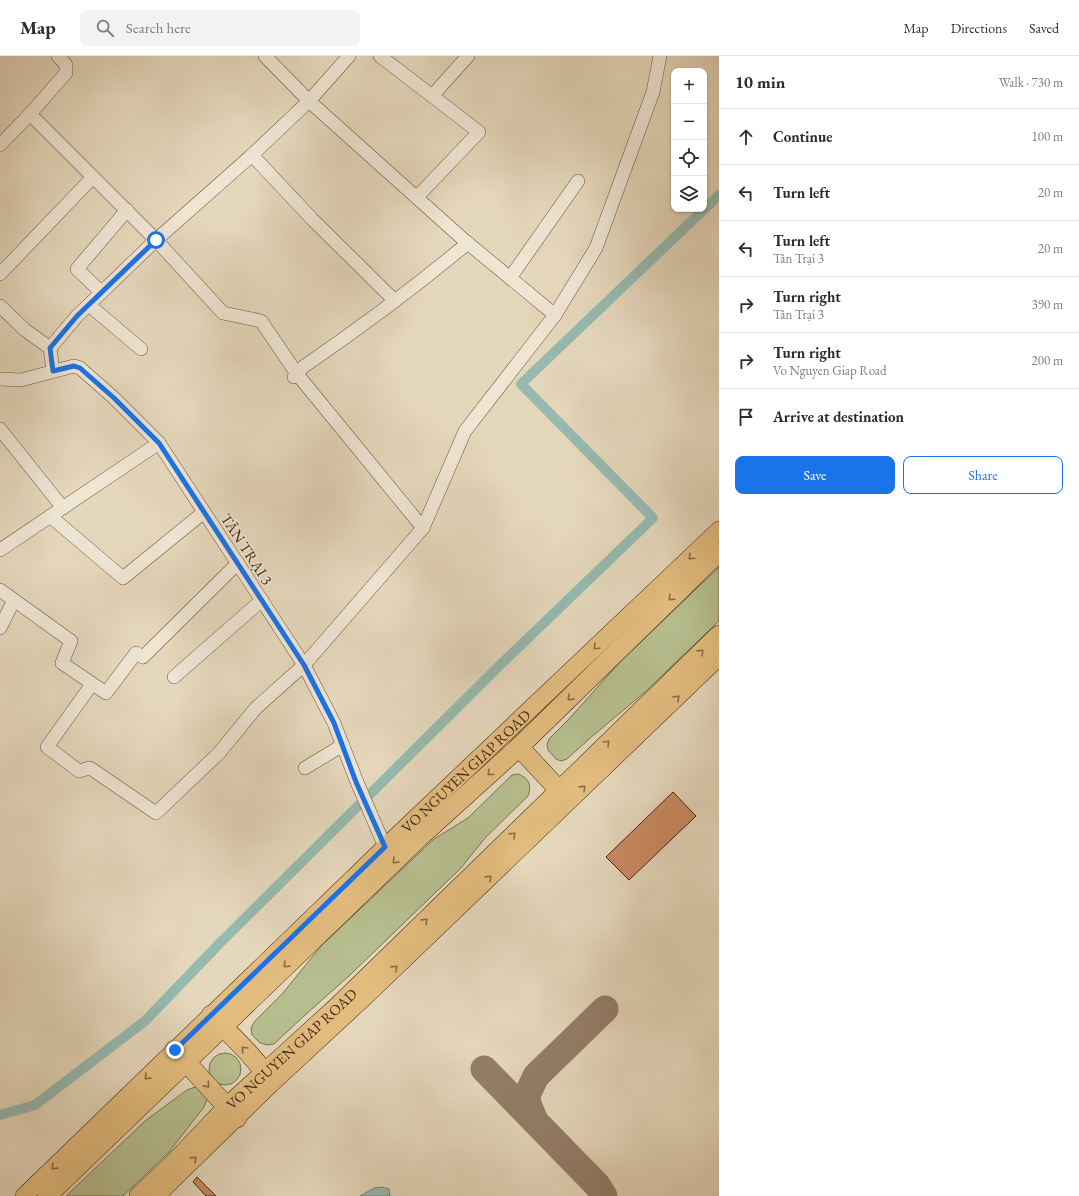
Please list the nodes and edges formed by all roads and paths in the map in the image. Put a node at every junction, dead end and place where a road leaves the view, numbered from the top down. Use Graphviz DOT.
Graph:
graph roads {
  1 [pos="58,56"];
  2 [pos="265,56"];
  3 [pos="349,56"];
  4 [pos="380,56"];
  5 [pos="468,56"];
  6 [pos="660,56"];
  7 [pos="432,96"];
  8 [pos="309,101"];
  9 [pos="30,114"];
  10 [pos="0,144"];
  11 [pos="252,155"];
  12 [pos="93,177"];
  13 [pos="578,181"];
  14 [pos="417,197"];
  15 [pos="127,210"];
  16 [pos="156,240"];
  17 [pos="468,243"];
  18 [pos="0,274"];
  19 [pos="510,278"];
  20 [pos="101,292"];
  21 [pos="395,301"];
  22 [pos="89,305"];
  23 [pos="0,306"];
  24 [pos="554,315"];
  25 [pos="50,348"];
  26 [pos="141,349"];
  27 [pos="53,371"];
  28 [pos="296,375"];
  29 [pos="0,379"];
  30 [pos="0,429"];
  31 [pos="159,443"];
  32 [pos="63,508"];
  33 [pos="204,512"];
  34 [pos="50,516"];
  35 [pos="423,528"];
  36 [pos="719,530"];
  37 [pos="0,550"];
  38 [pos="719,552"];
  39 [pos="238,563"];
  40 [pos="0,590"];
  41 [pos="14,600"];
  42 [pos="262,600"];
  43 [pos="0,628"];
  44 [pos="719,635"];
  45 [pos="719,657"];
  46 [pos="304,665"];
  47 [pos="174,676"];
  48 [pos="92,684"];
  49 [pos="343,746"];
  50 [pos="519,747"];
  51 [pos="305,768"];
  52 [pos="559,790"];
  53 [pos="385,847"];
  54 [pos="314,938"];
  55 [pos="286,943"];
  56 [pos="367,995"];
  57 [pos="344,999"];
  58 [pos="217,1021"];
  59 [pos="181,1056"];
  60 [pos="268,1078"];
  61 [pos="232,1113"];
  62 [pos="24,1196"];
  63 [pos="47,1196"];
  64 [pos="139,1196"];
  65 [pos="156,1196"];
  1 -- 9 [label="street"];
  2 -- 8 [label="street"];
  3 -- 8 [label="street"];
  4 -- 7 [label="street"];
  5 -- 7 [label="street"];
  6 -- 24 [label="street"];
  7 -- 14 [label="street"];
  8 -- 11 [label="street"];
  8 -- 14 [label="street"];
  9 -- 10 [label="street"];
  9 -- 12 [label="street"];
  11 -- 16 [label="street"];
  11 -- 21 [label="street"];
  12 -- 15 [label="street"];
  12 -- 18 [label="street"];
  13 -- 19 [label="street"];
  14 -- 17 [label="street"];
  15 -- 16 [label="street"];
  15 -- 20 [label="street"];
  16 -- 20 [label="street"];
  16 -- 28 [label="street"];
  17 -- 19 [label="street"];
  17 -- 21 [label="street"];
  19 -- 24 [label="street"];
  20 -- 22 [label="street"];
  21 -- 28 [label="street"];
  22 -- 25 [label="street"];
  22 -- 26 [label="street"];
  23 -- 25 [label="street"];
  24 -- 35 [label="street"];
  25 -- 27 [label="street"];
  27 -- 29 [label="street, TÂN TRẠI 3"];
  27 -- 31 [label="street, TÂN TRẠI 3"];
  28 -- 35 [label="street"];
  30 -- 32 [label="street"];
  31 -- 32 [label="street"];
  31 -- 33 [label="street, TÂN TRẠI 3"];
  32 -- 34 [label="street"];
  33 -- 34 [label="street"];
  33 -- 39 [label="street, TÂN TRẠI 3"];
  34 -- 37 [label="street"];
  35 -- 46 [label="street"];
  36 -- 53 [label="main road, VO NGUYEN GIAP ROAD, one-way"];
  38 -- 50 [label="highway, VO NGUYEN GIAP ROAD, one-way"];
  39 -- 42 [label="street, TÂN TRẠI 3"];
  39 -- 48 [label="street"];
  40 -- 41 [label="street"];
  41 -- 43 [label="street"];
  41 -- 48 [label="street"];
  42 -- 46 [label="street, TÂN TRẠI 3"];
  42 -- 47 [label="street"];
  52 -- 44 [label="highway, VO NGUYEN GIAP ROAD, one-way"];
  56 -- 45 [label="main road, VO NGUYEN GIAP ROAD, one-way"];
  46 -- 48 [label="street"];
  46 -- 49 [label="street, TÂN TRẠI 3"];
  49 -- 51 [label="street"];
  49 -- 53 [label="street, TÂN TRẠI 3"];
  50 -- 52 [label="highway"];
  50 -- 54 [label="highway, VO NGUYEN GIAP ROAD, one-way"];
  57 -- 52 [label="highway, VO NGUYEN GIAP ROAD, one-way"];
  53 -- 55 [label="main road, VO NGUYEN GIAP ROAD"];
  54 -- 55 [label="main road"];
  54 -- 58 [label="highway, VO NGUYEN GIAP ROAD, one-way"];
  55 -- 58 [label="main road, VO NGUYEN GIAP ROAD"];
  56 -- 57 [label="main road"];
  56 -- 60 [label="main road, VO NGUYEN GIAP ROAD"];
  57 -- 60 [label="highway, VO NGUYEN GIAP ROAD"];
  58 -- 59 [label="highway, VO NGUYEN GIAP ROAD"];
  60 -- 58 [label="highway, one-way"];
  59 -- 61 [label="highway, one-way"];
  59 -- 62 [label="main road, VO NGUYEN GIAP ROAD, one-way"];
  59 -- 63 [label="highway, VO NGUYEN GIAP ROAD"];
  60 -- 61 [label="highway, VO NGUYEN GIAP ROAD"];
  61 -- 64 [label="highway, VO NGUYEN GIAP ROAD"];
  65 -- 61 [label="main road, VO NGUYEN GIAP ROAD, one-way"];
}
